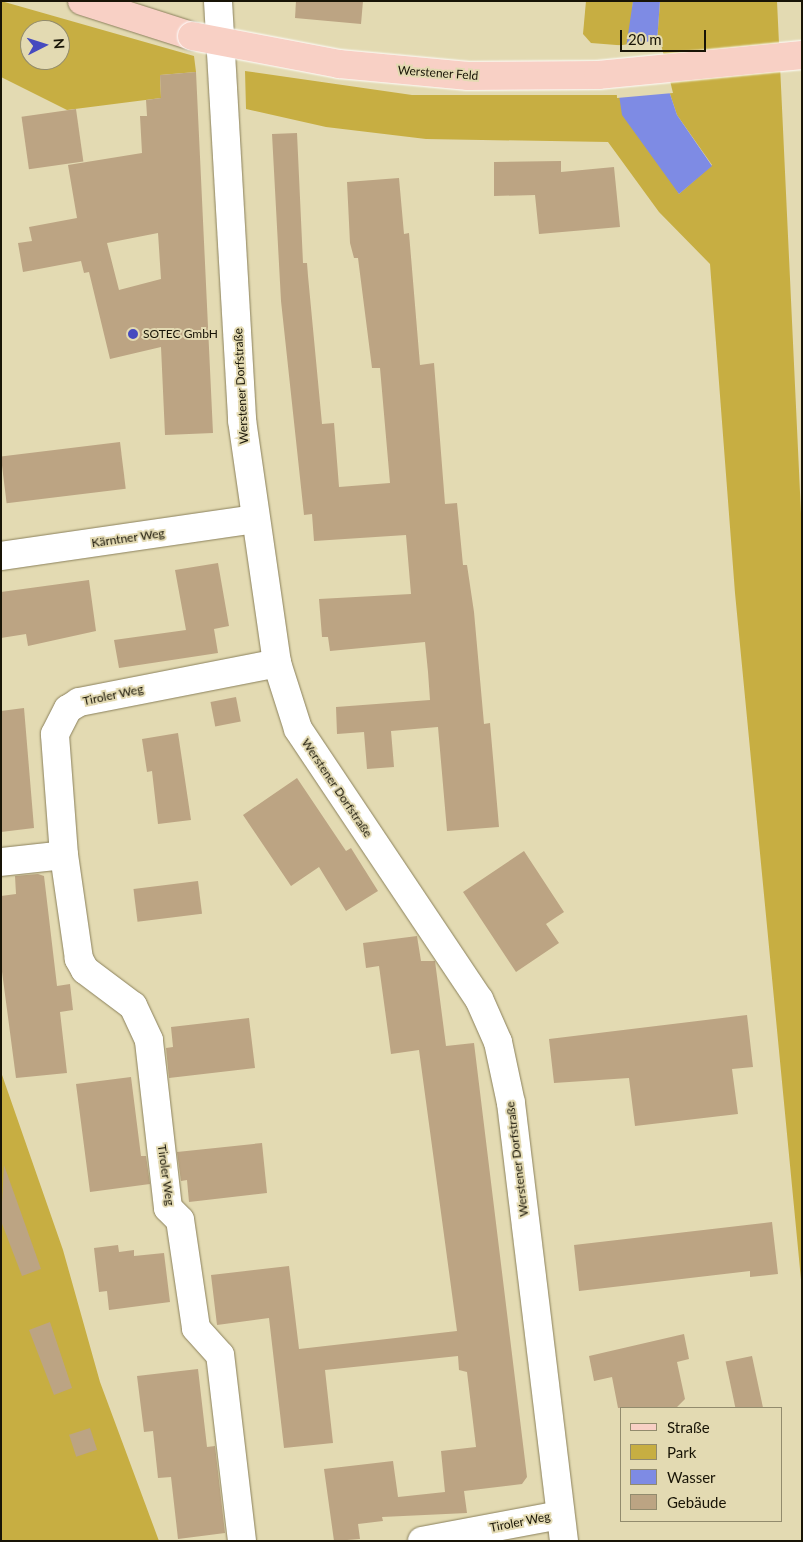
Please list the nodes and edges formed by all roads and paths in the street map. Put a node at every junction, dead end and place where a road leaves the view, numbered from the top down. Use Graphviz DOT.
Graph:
graph roads {
  1 [pos="82,1"];
  2 [pos="218,1"];
  3 [pos="802,56"];
  4 [pos="254,519"];
  5 [pos="1,556"];
  6 [pos="277,663"];
  7 [pos="64,855"];
  8 [pos="1,862"];
  9 [pos="562,1528"];
  10 [pos="242,1541"];
  11 [pos="422,1541"];
  1 -- 3 [label="main road, Werstener Feld, bridge"];
  2 -- 4 [label="street, Werstener Dorfstraße"];
  4 -- 5 [label="street, Kärntner Weg"];
  4 -- 6 [label="street, Werstener Dorfstraße"];
  6 -- 7 [label="street, Tiroler Weg"];
  6 -- 9 [label="street, Werstener Dorfstraße"];
  7 -- 8 [label="street"];
  7 -- 10 [label="street, Tiroler Weg"];
  9 -- 11 [label="street, Tiroler Weg"];
}
